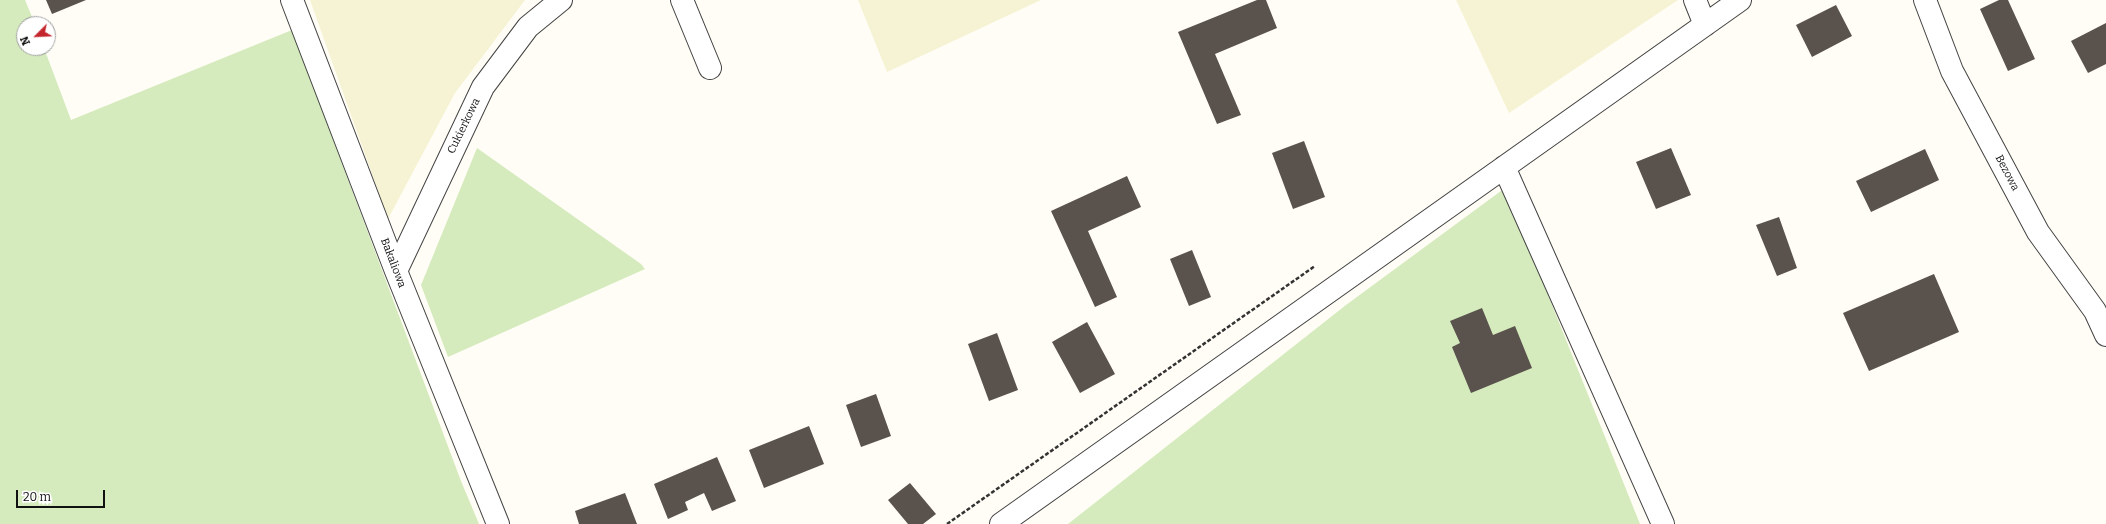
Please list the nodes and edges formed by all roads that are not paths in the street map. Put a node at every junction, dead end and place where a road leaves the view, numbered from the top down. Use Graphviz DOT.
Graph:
graph roads {
  1 [pos="292,0"];
  2 [pos="561,0"];
  3 [pos="682,0"];
  4 [pos="1695,0"];
  5 [pos="1740,0"];
  6 [pos="1925,0"];
  7 [pos="1705,25"];
  8 [pos="710,68"];
  9 [pos="1504,167"];
  10 [pos="396,271"];
  11 [pos="2106,335"];
  12 [pos="498,524"];
  13 [pos="1001,524"];
  14 [pos="1663,524"];
  1 -- 10 [label="street, Bakaliowa"];
  2 -- 10 [label="street, Cukierkowa"];
  3 -- 8 [label="street"];
  4 -- 7 [label="street"];
  5 -- 7 [label="street"];
  6 -- 11 [label="street, Bezowa"];
  7 -- 9 [label="street"];
  9 -- 13 [label="street"];
  9 -- 14 [label="street"];
  10 -- 12 [label="street, Bakaliowa"];
}
